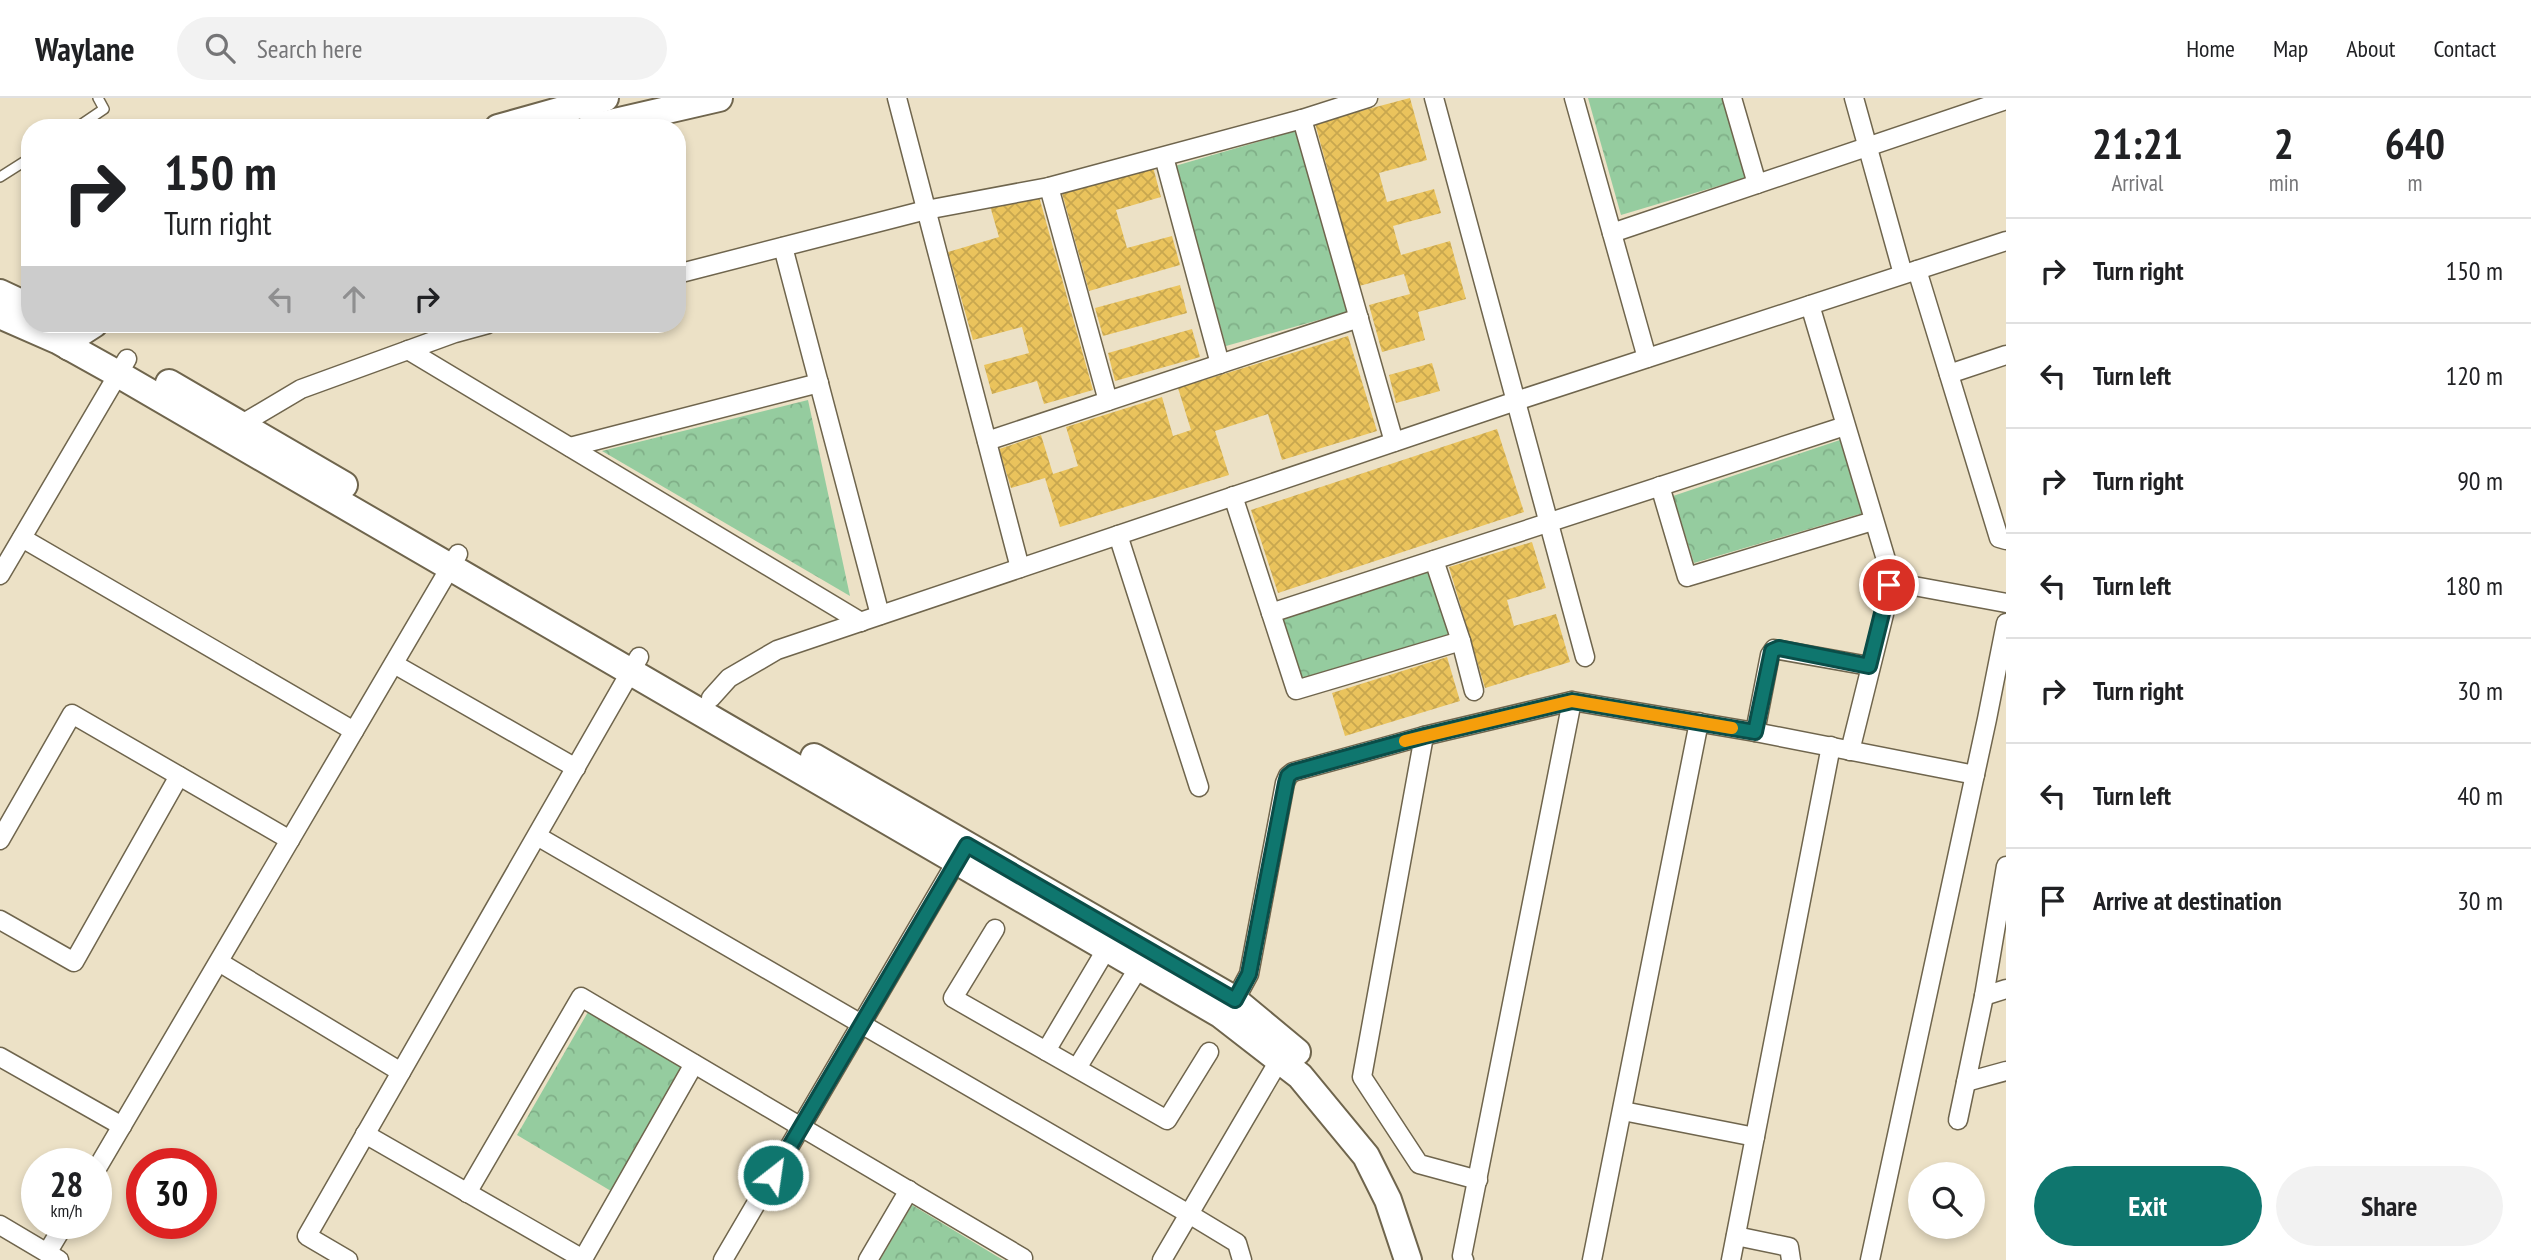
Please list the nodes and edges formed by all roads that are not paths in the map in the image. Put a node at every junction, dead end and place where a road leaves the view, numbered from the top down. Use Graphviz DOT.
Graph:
graph roads {
  1 [pos="98,98"];
  2 [pos="719,98"];
  3 [pos="897,98"];
  4 [pos="1368,98"];
  5 [pos="1434,98"];
  6 [pos="1574,98"];
  7 [pos="1732,98"];
  8 [pos="1854,98"];
  9 [pos="2006,100"];
  10 [pos="1975,104"];
  11 [pos="591,114"];
  12 [pos="90,119"];
  13 [pos="562,119"];
  14 [pos="1302,119"];
  15 [pos="1867,147"];
  16 [pos="1164,157"];
  17 [pos="21,164"];
  18 [pos="0,177"];
  19 [pos="1757,184"];
  20 [pos="1049,187"];
  21 [pos="926,210"];
  22 [pos="1612,233"];
  23 [pos="2006,241"];
  24 [pos="783,247"];
  25 [pos="686,272"];
  26 [pos="1910,272"];
  27 [pos="0,293"];
  28 [pos="21,303"];
  29 [pos="1810,305"];
  30 [pos="0,315"];
  31 [pos="1359,318"];
  32 [pos="21,320"];
  33 [pos="73,333"];
  34 [pos="454,333"];
  35 [pos="408,350"];
  36 [pos="2006,355"];
  37 [pos="1647,358"];
  38 [pos="1220,364"];
  39 [pos="122,367"];
  40 [pos="1949,374"];
  41 [pos="819,383"];
  42 [pos="1108,401"];
  43 [pos="1516,401"];
  44 [pos="242,424"];
  45 [pos="1845,426"];
  46 [pos="987,441"];
  47 [pos="1394,442"];
  48 [pos="570,447"];
  49 [pos="1660,486"];
  50 [pos="1233,496"];
  51 [pos="1873,521"];
  52 [pos="1548,523"];
  53 [pos="1118,535"];
  54 [pos="22,538"];
  55 [pos="2006,540"];
  56 [pos="1434,560"];
  57 [pos="454,561"];
  58 [pos="1886,563"];
  59 [pos="1020,568"];
  60 [pos="0,575"];
  61 [pos="2006,603"];
  62 [pos="1271,613"];
  63 [pos="880,615"];
  64 [pos="861,622"];
  65 [pos="2006,623"];
  66 [pos="1461,641"];
  67 [pos="1585,657"];
  68 [pos="394,664"];
  69 [pos="635,665"];
  70 [pos="1869,666"];
  71 [pos="1474,691"];
  72 [pos="711,698"];
  73 [pos="1572,701"];
  74 [pos="1699,722"];
  75 [pos="354,731"];
  76 [pos="1755,732"];
  77 [pos="1424,736"];
  78 [pos="1831,746"];
  79 [pos="1850,751"];
  80 [pos="576,768"];
  81 [pos="1975,775"];
  82 [pos="179,776"];
  83 [pos="1199,788"];
  84 [pos="537,836"];
  85 [pos="0,840"];
  86 [pos="290,840"];
  87 [pos="962,853"];
  88 [pos="2006,866"];
  89 [pos="0,920"];
  90 [pos="995,929"];
  91 [pos="1107,948"];
  92 [pos="219,962"];
  93 [pos="1139,967"];
  94 [pos="2006,989"];
  95 [pos="1984,996"];
  96 [pos="1235,1000"];
  97 [pos="862,1024"];
  98 [pos="1046,1051"];
  99 [pos="1209,1052"];
  100 [pos="1284,1053"];
  101 [pos="0,1057"];
  102 [pos="694,1063"];
  103 [pos="1077,1068"];
  104 [pos="2006,1071"];
  105 [pos="401,1072"];
  106 [pos="1966,1082"];
  107 [pos="1623,1111"];
  108 [pos="1958,1120"];
  109 [pos="122,1126"];
  110 [pos="802,1127"];
  111 [pos="365,1135"];
  112 [pos="1755,1137"];
  113 [pos="109,1148"];
  114 [pos="1478,1181"];
  115 [pos="909,1190"];
  116 [pos="467,1193"];
  117 [pos="1189,1214"];
  118 [pos="0,1225"];
  119 [pos="1735,1236"];
  120 [pos="59,1239"];
  121 [pos="53,1256"];
  122 [pos="348,1260"];
  123 [pos="723,1260"];
  124 [pos="868,1260"];
  125 [pos="1021,1260"];
  126 [pos="1162,1260"];
  127 [pos="1242,1260"];
  128 [pos="1408,1260"];
  129 [pos="1424,1260"];
  130 [pos="1464,1260"];
  131 [pos="1592,1260"];
  132 [pos="1731,1260"];
  133 [pos="1791,1260"];
  134 [pos="1870,1260"];
  1 -- 12 [label="lane"];
  2 -- 11 [label="street"];
  3 -- 21 [label="street"];
  4 -- 14 [label="street"];
  5 -- 43 [label="street"];
  6 -- 22 [label="street"];
  7 -- 19 [label="street"];
  8 -- 15 [label="street"];
  9 -- 10 [label="street"];
  10 -- 15 [label="street"];
  11 -- 13 [label="street"];
  14 -- 16 [label="street"];
  14 -- 31 [label="street"];
  15 -- 19 [label="street"];
  15 -- 26 [label="street"];
  16 -- 20 [label="street"];
  16 -- 38 [label="street"];
  17 -- 18 [label="lane"];
  19 -- 22 [label="street"];
  20 -- 21 [label="street"];
  20 -- 42 [label="street"];
  21 -- 24 [label="street"];
  21 -- 46 [label="street"];
  22 -- 37 [label="street"];
  23 -- 26 [label="street"];
  24 -- 25 [label="street"];
  24 -- 41 [label="street"];
  26 -- 29 [label="street"];
  26 -- 40 [label="street"];
  27 -- 28 [label="street"];
  29 -- 37 [label="street"];
  29 -- 45 [label="street"];
  30 -- 32 [label="street"];
  31 -- 38 [label="street"];
  31 -- 47 [label="street"];
  33 -- 39 [label="street"];
  34 -- 35 [label="street"];
  35 -- 44 [label="street"];
  35 -- 48 [label="street"];
  36 -- 40 [label="street"];
  37 -- 43 [label="street"];
  38 -- 42 [label="street"];
  39 -- 44 [label="street"];
  39 -- 54 [label="street"];
  39 -- 57 [label="street"];
  40 -- 55 [label="street"];
  41 -- 48 [label="street"];
  41 -- 63 [label="street"];
  42 -- 46 [label="street"];
  43 -- 47 [label="street"];
  43 -- 52 [label="street"];
  44 -- 57 [label="street"];
  45 -- 49 [label="street"];
  45 -- 51 [label="street"];
  46 -- 59 [label="street"];
  47 -- 50 [label="street"];
  48 -- 64 [label="street"];
  49 -- 51 [label="street"];
  49 -- 52 [label="street"];
  50 -- 53 [label="street"];
  50 -- 62 [label="street"];
  51 -- 58 [label="street"];
  52 -- 56 [label="street"];
  52 -- 67 [label="street"];
  53 -- 59 [label="street"];
  53 -- 83 [label="street"];
  54 -- 60 [label="street"];
  54 -- 75 [label="street"];
  56 -- 62 [label="street"];
  56 -- 66 [label="street"];
  57 -- 68 [label="street"];
  57 -- 69 [label="street"];
  59 -- 63 [label="street"];
  61 -- 70 [label="street"];
  62 -- 66 [label="street"];
  63 -- 64 [label="street"];
  64 -- 72 [label="street"];
  65 -- 81 [label="street"];
  66 -- 71 [label="street"];
  68 -- 75 [label="street"];
  68 -- 80 [label="street"];
  69 -- 72 [label="street"];
  69 -- 80 [label="street"];
  69 -- 87 [label="street"];
  70 -- 76 [label="street"];
  70 -- 79 [label="street"];
  72 -- 87 [label="street"];
  73 -- 74 [label="street"];
  73 -- 77 [label="street"];
  73 -- 114 [label="street"];
  74 -- 76 [label="street"];
  74 -- 107 [label="street"];
  75 -- 86 [label="street"];
  76 -- 78 [label="street"];
  77 -- 96 [label="street"];
  77 -- 114 [label="street"];
  78 -- 79 [label="street"];
  78 -- 112 [label="street"];
  79 -- 81 [label="street"];
  80 -- 84 [label="street"];
  81 -- 134 [label="street"];
  82 -- 85 [label="street"];
  82 -- 86 [label="street"];
  82 -- 89 [label="street"];
  84 -- 97 [label="street"];
  84 -- 105 [label="street"];
  86 -- 92 [label="street"];
  87 -- 91 [label="street"];
  87 -- 96 [label="street"];
  87 -- 97 [label="street"];
  88 -- 95 [label="street"];
  90 -- 98 [label="street"];
  91 -- 93 [label="street"];
  91 -- 98 [label="street"];
  92 -- 105 [label="street"];
  92 -- 109 [label="street"];
  93 -- 100 [label="street"];
  93 -- 103 [label="street"];
  94 -- 95 [label="street"];
  95 -- 106 [label="street"];
  96 -- 100 [label="street"];
  97 -- 110 [label="street"];
  97 -- 117 [label="street"];
  98 -- 103 [label="street"];
  99 -- 103 [label="street"];
  100 -- 117 [label="street"];
  100 -- 128 [label="street"];
  100 -- 129 [label="street"];
  101 -- 109 [label="street"];
  102 -- 110 [label="street"];
  102 -- 116 [label="street"];
  102 -- 116 [label="street"];
  104 -- 106 [label="street"];
  105 -- 111 [label="street"];
  106 -- 108 [label="street"];
  107 -- 112 [label="street"];
  107 -- 131 [label="street"];
  109 -- 113 [label="street"];
  110 -- 115 [label="street"];
  110 -- 123 [label="street"];
  111 -- 116 [label="street"];
  111 -- 122 [label="street"];
  112 -- 119 [label="street"];
  114 -- 130 [label="street"];
  115 -- 124 [label="street"];
  115 -- 125 [label="street"];
  117 -- 126 [label="street"];
  117 -- 127 [label="street"];
  118 -- 121 [label="street"];
  119 -- 132 [label="street"];
  119 -- 133 [label="street"];
  120 -- 121 [label="street"];
}
